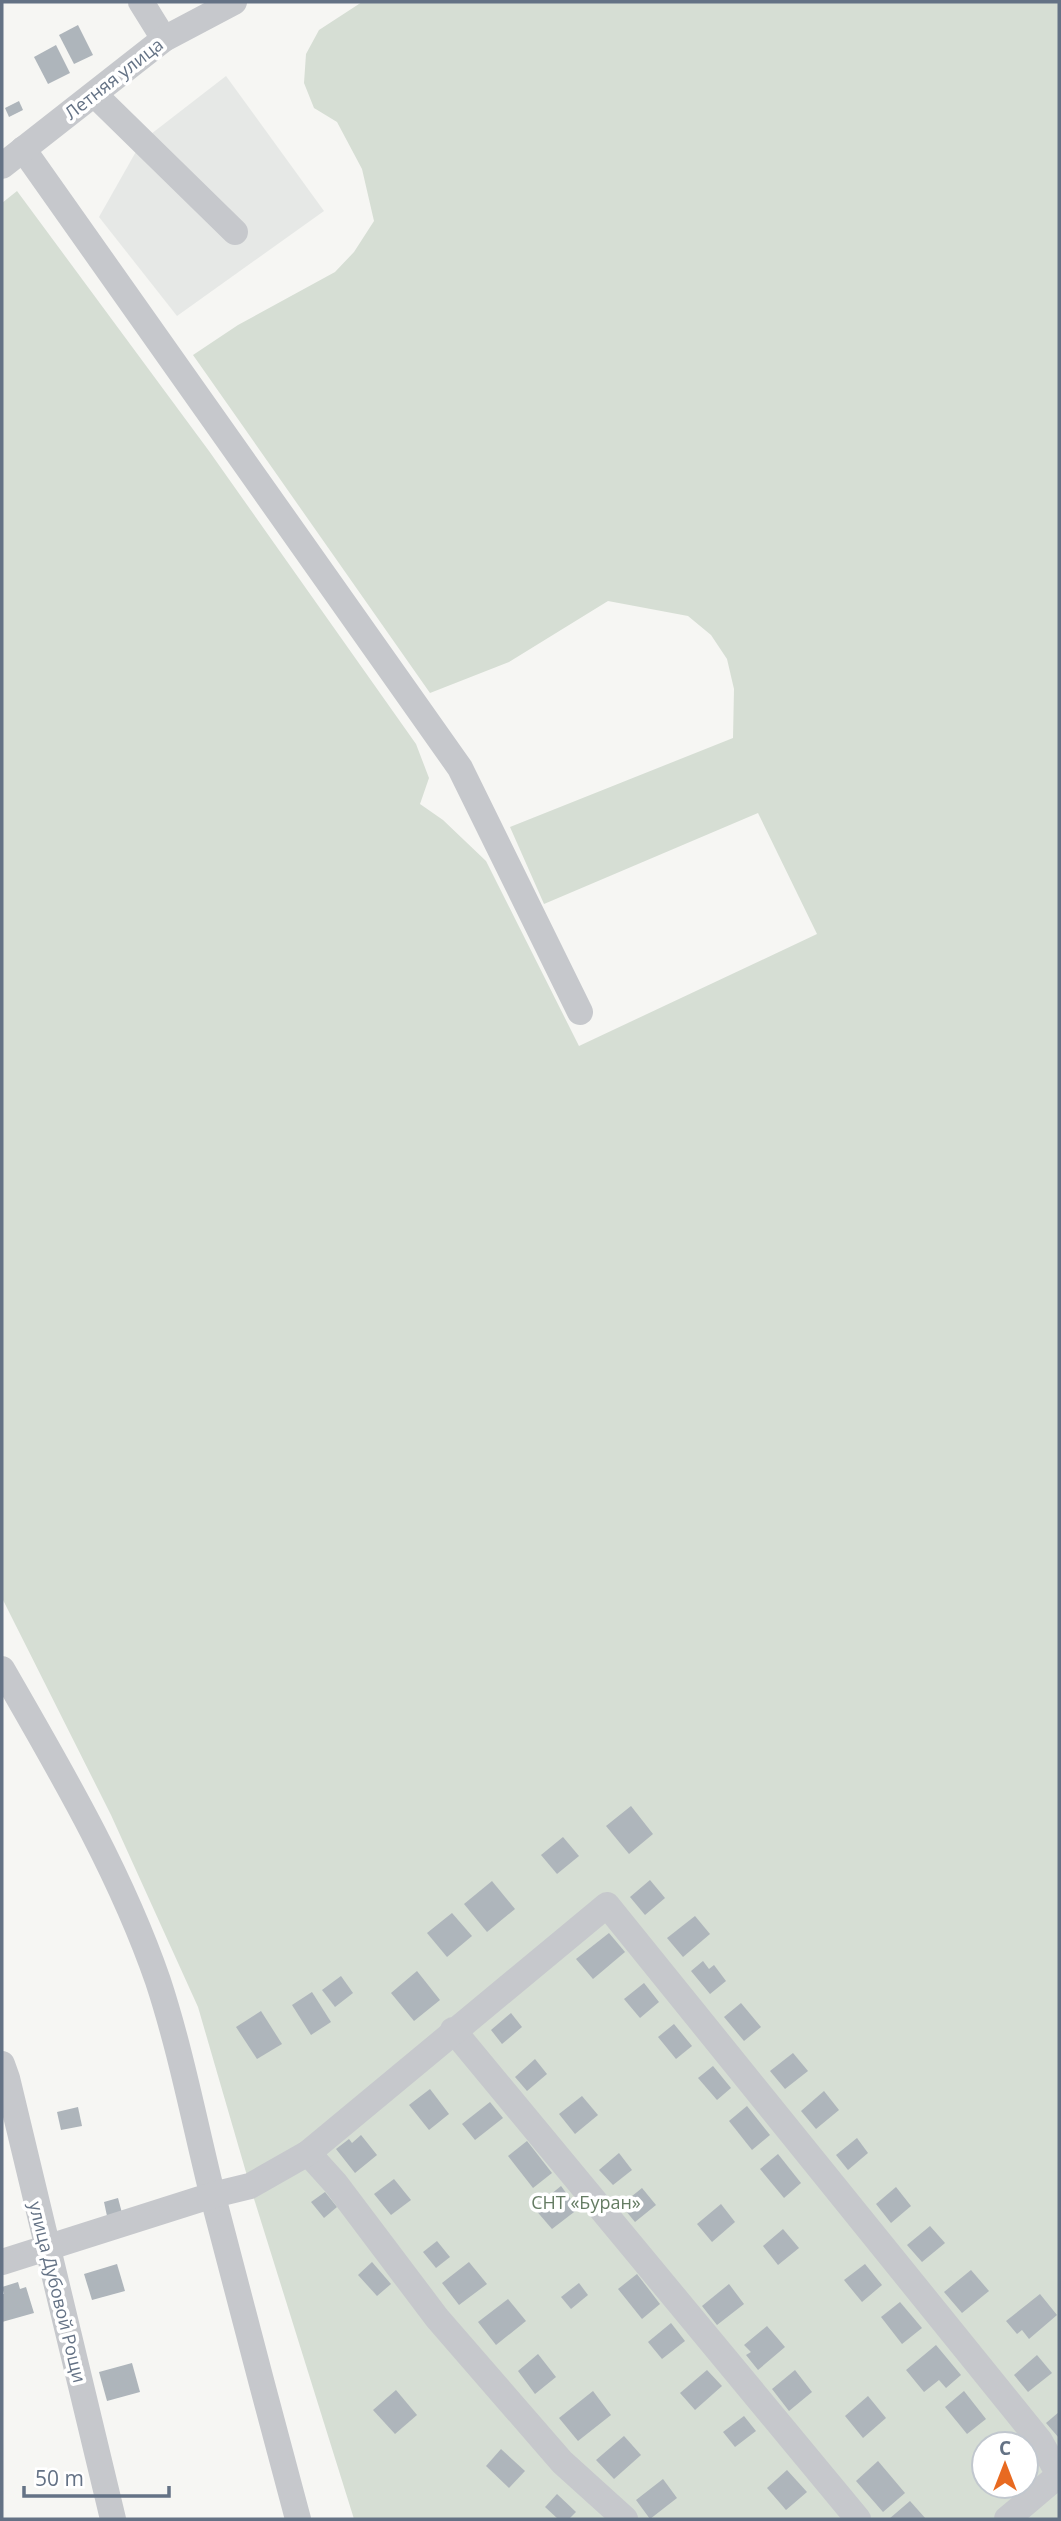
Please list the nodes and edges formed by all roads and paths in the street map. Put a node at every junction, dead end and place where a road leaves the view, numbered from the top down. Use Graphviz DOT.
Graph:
graph roads {
  1 [pos="141,2"];
  2 [pos="234,2"];
  3 [pos="164,39"];
  4 [pos="95,95"];
  5 [pos="23,149"];
  6 [pos="2,166"];
  7 [pos="235,232"];
  8 [pos="580,1012"];
  9 [pos="2,1669"];
  10 [pos="453,2031"];
  11 [pos="2,2064"];
  12 [pos="308,2154"];
  13 [pos="213,2195"];
  14 [pos="46,2248"];
  15 [pos="2,2262"];
  16 [pos="113,2519"];
  17 [pos="298,2519"];
  18 [pos="625,2519"];
  19 [pos="858,2519"];
  20 [pos="1007,2519"];
  1 -- 3 [label="street"];
  2 -- 3 [label="street, Летняя улица"];
  3 -- 4 [label="street, Летняя улица"];
  4 -- 5 [label="street, Летняя улица"];
  4 -- 7 [label="street"];
  5 -- 6 [label="street, Летняя улица"];
  5 -- 8 [label="street"];
  9 -- 13 [label="street"];
  10 -- 12 [label="street"];
  10 -- 19 [label="street"];
  10 -- 20 [label="street"];
  11 -- 14 [label="street, улица Дубовой Рощи"];
  12 -- 13 [label="street"];
  12 -- 18 [label="street"];
  13 -- 14 [label="street"];
  13 -- 17 [label="street"];
  14 -- 15 [label="street"];
  14 -- 16 [label="street, улица Дубовой Рощи"];
}
